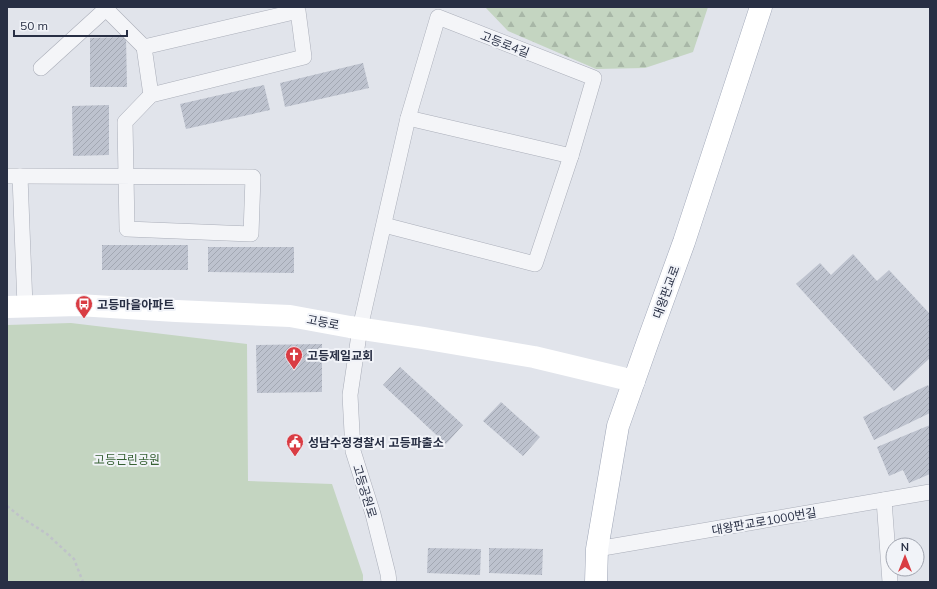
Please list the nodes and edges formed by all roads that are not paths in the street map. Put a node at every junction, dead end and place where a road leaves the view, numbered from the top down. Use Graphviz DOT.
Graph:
graph roads {
  1 [pos="761,7"];
  2 [pos="107,8"];
  3 [pos="144,47"];
  4 [pos="41,68"];
  5 [pos="150,95"];
  6 [pos="408,118"];
  7 [pos="571,156"];
  8 [pos="14,176"];
  9 [pos="126,176"];
  10 [pos="384,225"];
  11 [pos="16,306"];
  12 [pos="360,328"];
  13 [pos="634,381"];
  14 [pos="930,492"];
  15 [pos="884,500"];
  16 [pos="597,549"];
  17 [pos="389,582"];
  18 [pos="596,582"];
  19 [pos="890,582"];
  1 -- 13 [label="street, 대왕판교로"];
  2 -- 3 [label="street"];
  2 -- 4 [label="street"];
  3 -- 5 [label="street"];
  3 -- 5 [label="street"];
  5 -- 9 [label="street"];
  6 -- 7 [label="street"];
  6 -- 7 [label="street, 고등로4길"];
  6 -- 10 [label="street, 고등로4길"];
  7 -- 10 [label="street, 고등로4길"];
  8 -- 9 [label="street"];
  8 -- 11 [label="street"];
  9 -- 9 [label="street"];
  10 -- 12 [label="street, 고등로4길"];
  11 -- 12 [label="street, 고등로"];
  12 -- 13 [label="street, 고등로"];
  12 -- 17 [label="street, 고등공원로"];
  13 -- 16 [label="street, 대왕판교로"];
  14 -- 15 [label="street, 대왕판교로1000번길"];
  15 -- 16 [label="street, 대왕판교로1000번길"];
  15 -- 19 [label="street"];
  16 -- 18 [label="street, 대왕판교로"];
}
